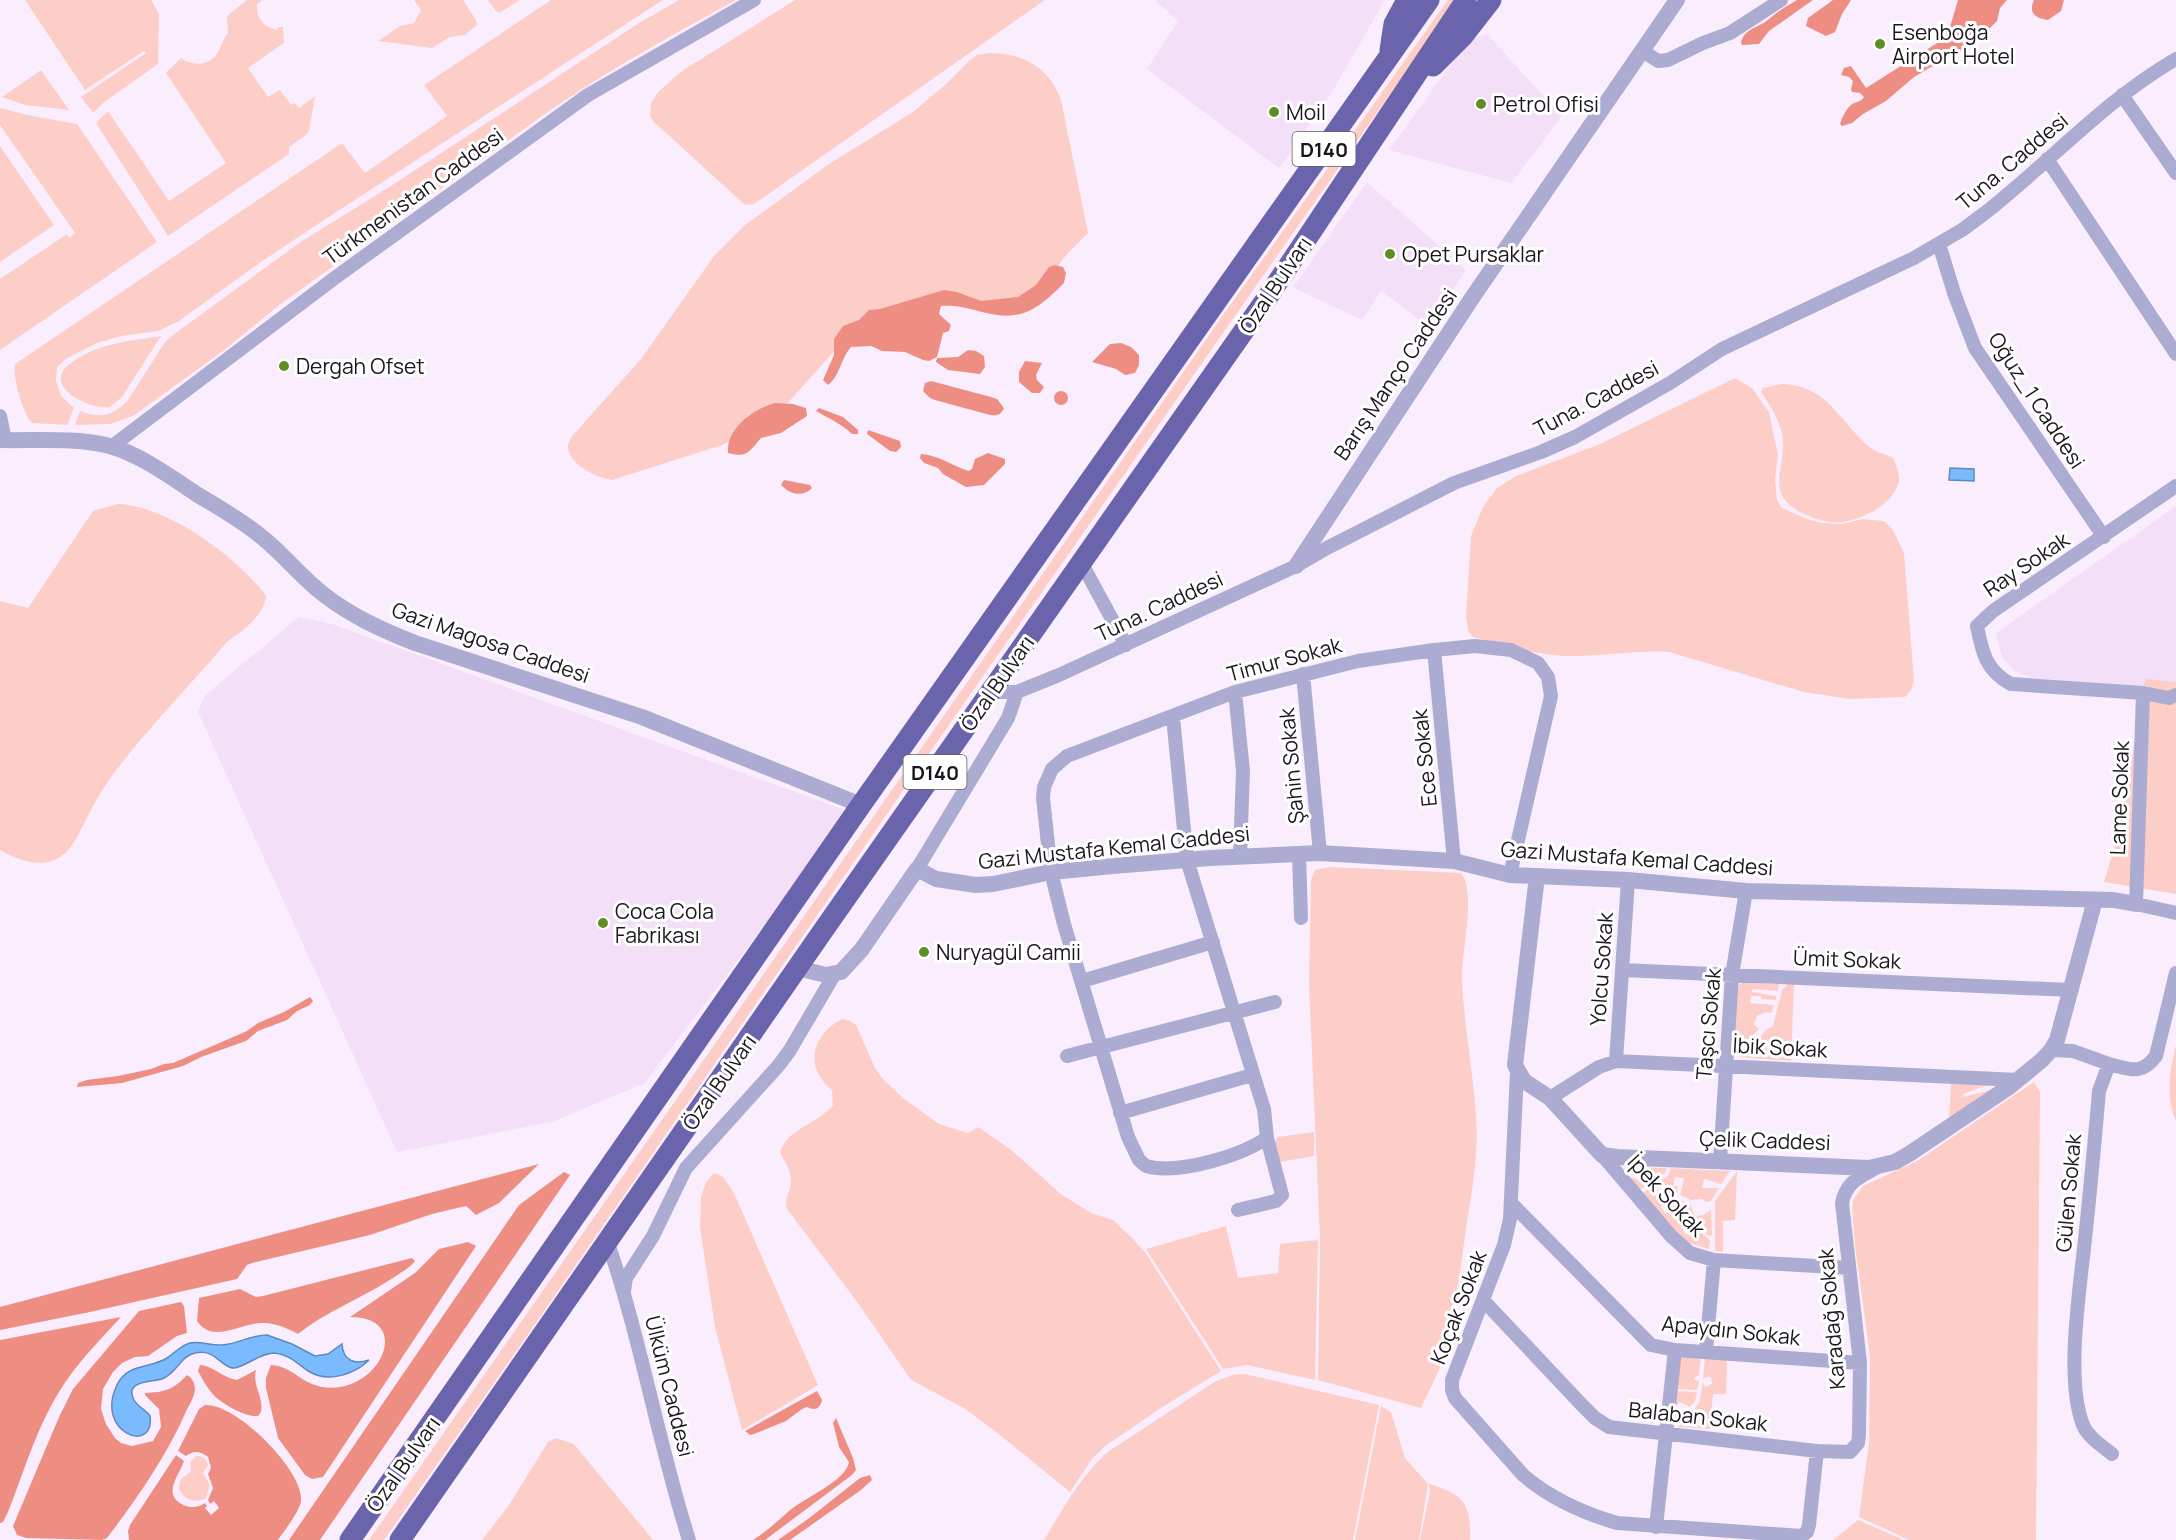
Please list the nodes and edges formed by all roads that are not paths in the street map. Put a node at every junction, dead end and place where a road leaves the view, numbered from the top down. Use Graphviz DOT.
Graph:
graph roads {
  1 [pos="754,0"];
  2 [pos="1407,0"];
  3 [pos="1429,0"];
  4 [pos="1466,0"];
  5 [pos="1491,0"];
  6 [pos="1677,0"];
  7 [pos="1781,0"];
  8 [pos="1643,51"];
  9 [pos="1390,55"];
  10 [pos="2176,58"];
  11 [pos="2122,95"];
  12 [pos="1395,105"];
  13 [pos="2048,159"];
  14 [pos="2176,173"];
  15 [pos="1940,244"];
  16 [pos="2176,354"];
  17 [pos="0,416"];
  18 [pos="3,440"];
  19 [pos="111,447"];
  20 [pos="2176,486"];
  21 [pos="2103,537"];
  22 [pos="1082,562"];
  23 [pos="1296,567"];
  24 [pos="1126,645"];
  25 [pos="1434,650"];
  26 [pos="1303,674"];
  27 [pos="991,692"];
  28 [pos="1017,692"];
  29 [pos="1236,692"];
  30 [pos="2143,693"];
  31 [pos="2176,694"];
  32 [pos="1173,717"];
  33 [pos="861,805"];
  34 [pos="1299,854"];
  35 [pos="1320,854"];
  36 [pos="1240,856"];
  37 [pos="1187,860"];
  38 [pos="1454,861"];
  39 [pos="916,869"];
  40 [pos="1051,872"];
  41 [pos="1510,875"];
  42 [pos="1537,876"];
  43 [pos="1628,880"];
  44 [pos="1746,891"];
  45 [pos="2095,900"];
  46 [pos="2136,904"];
  47 [pos="2176,913"];
  48 [pos="1301,918"];
  49 [pos="1213,942"];
  50 [pos="797,968"];
  51 [pos="1622,970"];
  52 [pos="2176,973"];
  53 [pos="834,975"];
  54 [pos="1732,975"];
  55 [pos="1082,981"];
  56 [pos="2070,990"];
  57 [pos="1275,1002"];
  58 [pos="1233,1012"];
  59 [pos="1100,1047"];
  60 [pos="2051,1050"];
  61 [pos="1067,1056"];
  62 [pos="1616,1061"];
  63 [pos="2109,1064"];
  64 [pos="1725,1066"];
  65 [pos="1517,1072"];
  66 [pos="1252,1075"];
  67 [pos="2018,1080"];
  68 [pos="1550,1098"];
  69 [pos="1120,1113"];
  70 [pos="1267,1138"];
  71 [pos="1602,1155"];
  72 [pos="1720,1161"];
  73 [pos="1880,1166"];
  74 [pos="1512,1204"];
  75 [pos="1238,1210"];
  76 [pos="608,1243"];
  77 [pos="1714,1260"];
  78 [pos="1849,1268"];
  79 [pos="624,1291"];
  80 [pos="1483,1300"];
  81 [pos="1675,1350"];
  82 [pos="1706,1351"];
  83 [pos="1860,1363"];
  84 [pos="1666,1434"];
  85 [pos="1817,1451"];
  86 [pos="2112,1454"];
  87 [pos="1656,1527"];
  88 [pos="350,1540"];
  89 [pos="400,1540"];
  90 [pos="689,1540"];
  1 -- 19 [label="street, Türkmenistan Caddesi"];
  2 -- 9 [label="highway"];
  3 -- 9 [label="highway, D140"];
  4 -- 12 [label="highway, Özal Bulvarı / D140"];
  5 -- 12 [label="highway"];
  6 -- 8 [label="street, Barış Manço Caddesi"];
  7 -- 8 [label="street"];
  8 -- 23 [label="street, Barış Manço Caddesi"];
  9 -- 33 [label="highway, Özal Bulvarı / D140"];
  10 -- 11 [label="street, Tuna. Caddesi"];
  11 -- 13 [label="street, Tuna. Caddesi"];
  11 -- 14 [label="street"];
  12 -- 22 [label="highway, Özal Bulvarı / D140"];
  13 -- 15 [label="street, Tuna. Caddesi"];
  13 -- 16 [label="street"];
  15 -- 21 [label="street, Oğuz_1 Caddesi"];
  15 -- 23 [label="street, Tuna. Caddesi"];
  17 -- 18 [label="street"];
  18 -- 19 [label="street, Gazi Magosa Caddesi"];
  19 -- 33 [label="street, Gazi Magosa Caddesi"];
  20 -- 21 [label="street, Ray Sokak"];
  21 -- 30 [label="street, Ray Sokak"];
  22 -- 24 [label="street"];
  22 -- 27 [label="highway, Özal Bulvarı / D140"];
  23 -- 24 [label="street, Tuna. Caddesi"];
  24 -- 28 [label="street, Tuna. Caddesi"];
  25 -- 26 [label="street, Timur Sokak"];
  25 -- 38 [label="street, Ece Sokak"];
  25 -- 41 [label="street, Timur Sokak"];
  26 -- 29 [label="street, Timur Sokak"];
  26 -- 35 [label="street, Şahin Sokak"];
  27 -- 28 [label="street, Tuna. Caddesi"];
  27 -- 50 [label="highway, Özal Bulvarı / D140"];
  28 -- 39 [label="street"];
  29 -- 32 [label="street, Timur Sokak"];
  29 -- 36 [label="street"];
  30 -- 31 [label="street, Ray Sokak"];
  30 -- 46 [label="street, Lame Sokak"];
  32 -- 37 [label="street"];
  32 -- 40 [label="street, Timur Sokak"];
  33 -- 88 [label="highway, Özal Bulvarı / D140"];
  34 -- 35 [label="street, Gazi Mustafa Kemal Caddesi"];
  34 -- 36 [label="street, Gazi Mustafa Kemal Caddesi"];
  34 -- 48 [label="street"];
  35 -- 38 [label="street, Gazi Mustafa Kemal Caddesi"];
  36 -- 37 [label="street, Gazi Mustafa Kemal Caddesi"];
  37 -- 40 [label="street, Gazi Mustafa Kemal Caddesi"];
  37 -- 49 [label="street"];
  38 -- 41 [label="street, Gazi Mustafa Kemal Caddesi"];
  39 -- 40 [label="street, Gazi Mustafa Kemal Caddesi"];
  39 -- 53 [label="street"];
  40 -- 55 [label="street"];
  41 -- 42 [label="street, Gazi Mustafa Kemal Caddesi"];
  42 -- 43 [label="street, Gazi Mustafa Kemal Caddesi"];
  42 -- 65 [label="street"];
  43 -- 44 [label="street, Gazi Mustafa Kemal Caddesi"];
  43 -- 51 [label="street, Yolcu Sokak"];
  44 -- 45 [label="street, Gazi Mustafa Kemal Caddesi"];
  44 -- 54 [label="street, Taşcı Sokak"];
  45 -- 46 [label="street, Gazi Mustafa Kemal Caddesi"];
  45 -- 56 [label="street, Çelik Caddesi"];
  46 -- 47 [label="street"];
  49 -- 55 [label="street"];
  49 -- 58 [label="street"];
  50 -- 53 [label="street"];
  50 -- 76 [label="highway, Özal Bulvarı / D140"];
  51 -- 54 [label="street, Ümit Sokak"];
  51 -- 62 [label="street, Yolcu Sokak"];
  52 -- 63 [label="street"];
  53 -- 79 [label="street"];
  54 -- 56 [label="street, Ümit Sokak"];
  54 -- 64 [label="street, Taşcı Sokak"];
  55 -- 59 [label="street"];
  56 -- 60 [label="street, Çelik Caddesi"];
  57 -- 58 [label="street"];
  58 -- 59 [label="street"];
  58 -- 66 [label="street"];
  59 -- 61 [label="street"];
  59 -- 69 [label="street"];
  60 -- 63 [label="street"];
  60 -- 67 [label="street, Çelik Caddesi"];
  62 -- 64 [label="street, İbik Sokak"];
  62 -- 68 [label="street, İbik Sokak"];
  63 -- 86 [label="street, Gülen Sokak"];
  64 -- 67 [label="street, İbik Sokak"];
  64 -- 72 [label="street, Taşcı Sokak"];
  65 -- 68 [label="street"];
  65 -- 74 [label="street, Koçak Sokak"];
  66 -- 69 [label="street"];
  66 -- 70 [label="street"];
  67 -- 73 [label="street, Çelik Caddesi"];
  68 -- 71 [label="street"];
  69 -- 70 [label="street"];
  70 -- 75 [label="street"];
  71 -- 72 [label="street, Çelik Caddesi"];
  71 -- 77 [label="street, İpek Sokak"];
  72 -- 73 [label="street, Çelik Caddesi"];
  73 -- 78 [label="street, Karadağ Sokak"];
  74 -- 80 [label="street, Koçak Sokak"];
  74 -- 81 [label="street, Apaydın Sokak"];
  76 -- 79 [label="street, Ülküm Caddesi"];
  76 -- 89 [label="highway, Özal Bulvarı / D140"];
  77 -- 78 [label="street, İpek Sokak"];
  77 -- 82 [label="street"];
  78 -- 83 [label="street, Karadağ Sokak"];
  79 -- 90 [label="street, Ülküm Caddesi"];
  80 -- 84 [label="street, Balaban Sokak"];
  80 -- 87 [label="street, Koçak Sokak"];
  81 -- 82 [label="street, Apaydın Sokak"];
  81 -- 84 [label="street"];
  82 -- 83 [label="street, Apaydın Sokak"];
  83 -- 85 [label="street, Karadağ Sokak"];
  84 -- 85 [label="street, Balaban Sokak"];
  84 -- 87 [label="street"];
  85 -- 87 [label="street, Koçak Sokak"];
}
